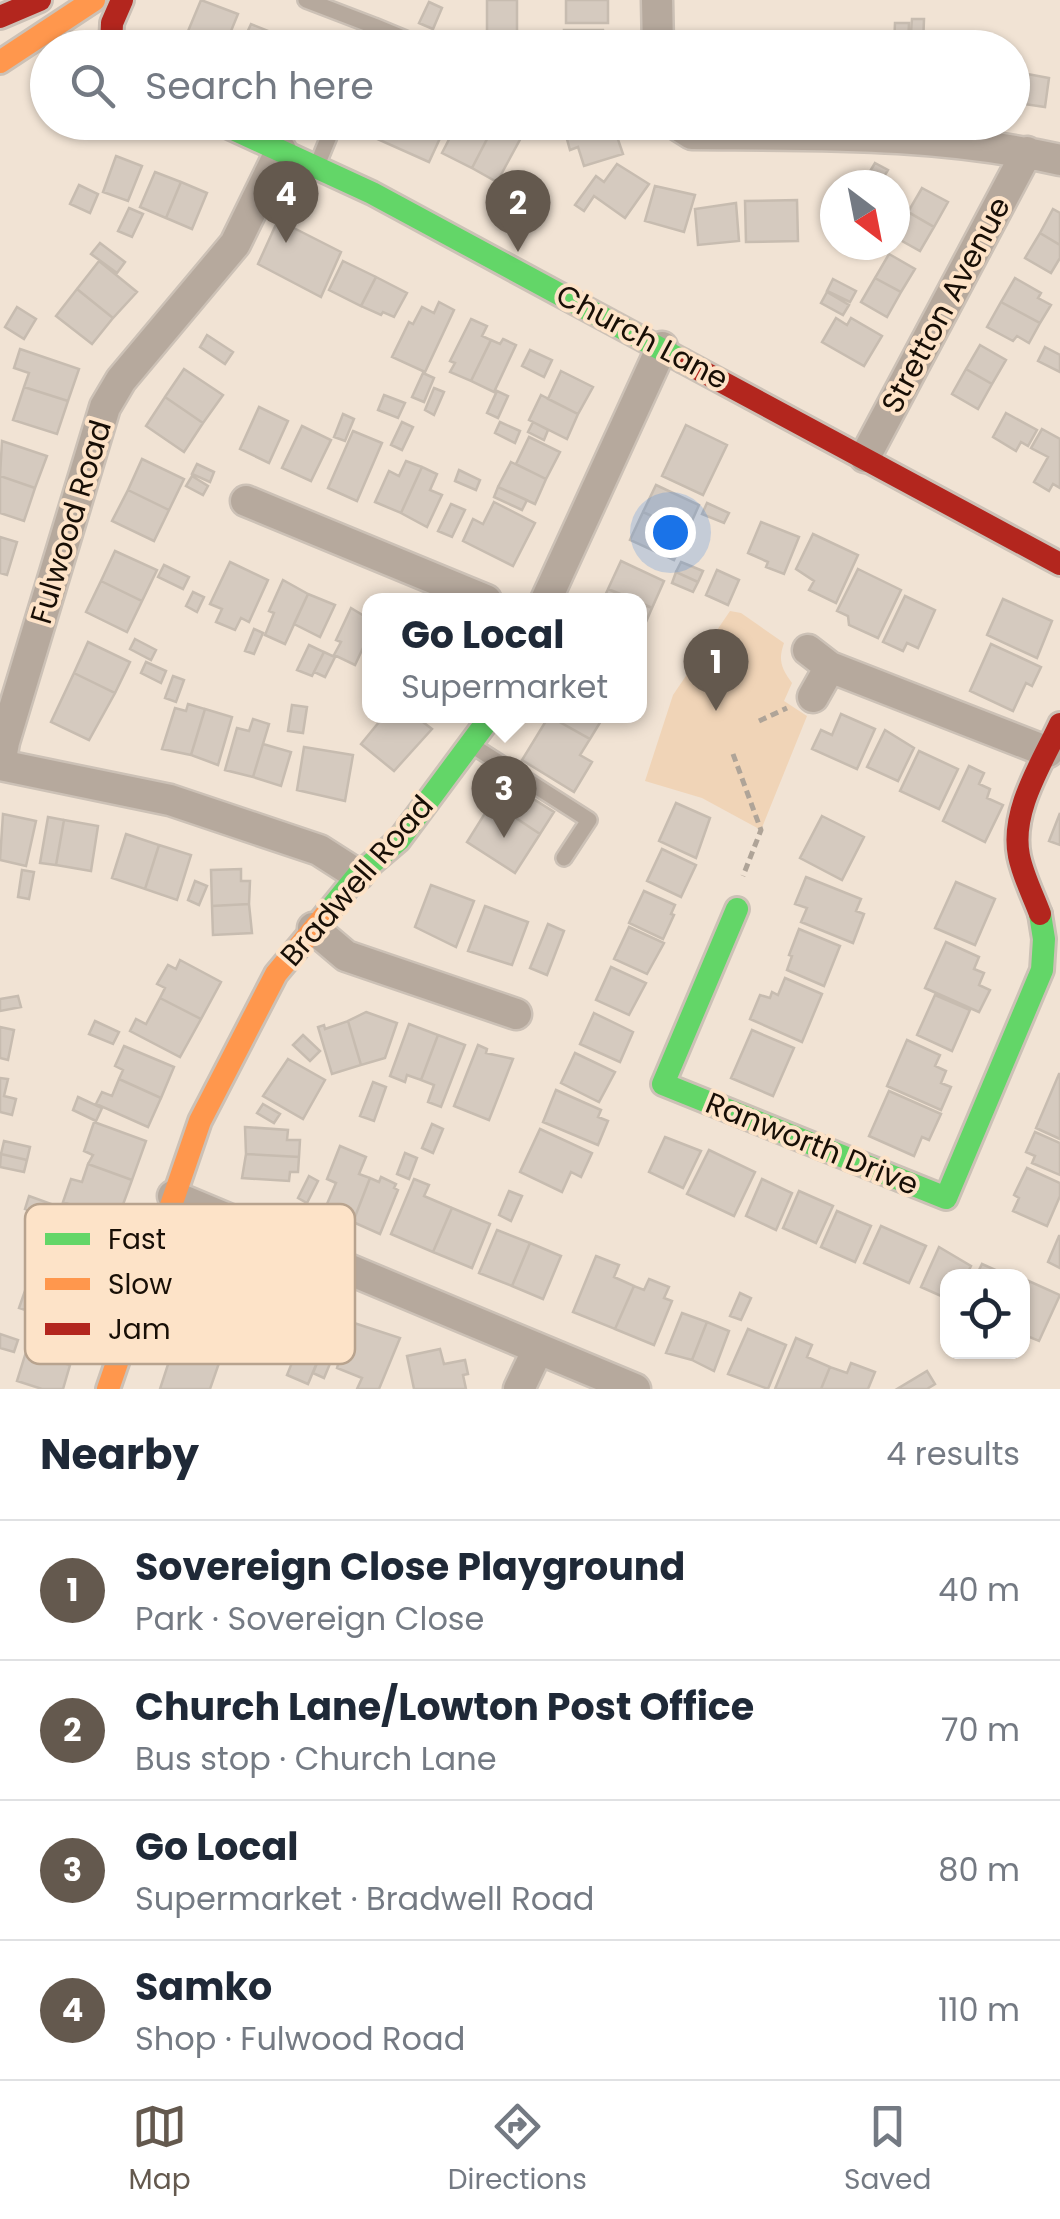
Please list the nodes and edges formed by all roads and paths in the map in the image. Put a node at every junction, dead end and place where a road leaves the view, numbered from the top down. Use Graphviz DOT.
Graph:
graph roads {
  1 [pos="40,0"];
  2 [pos="94,0"];
  3 [pos="122,0"];
  4 [pos="306,0"];
  5 [pos="657,0"];
  6 [pos="0,17"];
  7 [pos="374,26"];
  8 [pos="43,30"];
  9 [pos="110,30"];
  10 [pos="373,30"];
  11 [pos="384,30"];
  12 [pos="658,30"];
  13 [pos="30,37"];
  14 [pos="5,52"];
  15 [pos="30,55"];
  16 [pos="258,140"];
  17 [pos="327,140"];
  18 [pos="915,140"];
  19 [pos="281,150"];
  20 [pos="1027,152"];
  21 [pos="1060,160"];
  22 [pos="316,166"];
  23 [pos="662,348"];
  24 [pos="866,457"];
  25 [pos="246,501"];
  26 [pos="1060,564"];
  27 [pos="469,593"];
  28 [pos="549,593"];
  29 [pos="813,697"];
  30 [pos="486,723"];
  31 [pos="1054,738"];
  32 [pos="470,744"];
  33 [pos="732,754"];
  34 [pos="0,765"];
  35 [pos="564,858"];
  36 [pos="358,876"];
  37 [pos="737,909"];
  38 [pos="313,928"];
  39 [pos="516,1014"];
  40 [pos="174,1196"];
  41 [pos="171,1204"];
  42 [pos="193,1204"];
  43 [pos="355,1272"];
  44 [pos="538,1349"];
  45 [pos="117,1364"];
  46 [pos="108,1389"];
  47 [pos="519,1389"];
  48 [pos="635,1389"];
  1 -- 6 [label="main road"];
  2 -- 8 [label="main road"];
  3 -- 9 [label="main road"];
  4 -- 7 [label="lane"];
  5 -- 12 [label="street"];
  7 -- 10 [label="lane"];
  7 -- 11 [label="lane"];
  13 -- 14 [label="main road"];
  14 -- 15 [label="main road"];
  16 -- 19 [label="main road, Church Lane"];
  17 -- 22 [label="lane"];
  18 -- 20 [label="street"];
  19 -- 22 [label="main road, Church Lane"];
  19 -- 34 [label="street, Fulwood Road"];
  20 -- 21 [label="street"];
  20 -- 24 [label="street, Stretton Avenue"];
  22 -- 23 [label="main road, Church Lane"];
  23 -- 24 [label="main road, Church Lane"];
  23 -- 28 [label="street"];
  24 -- 26 [label="main road, Church Lane"];
  25 -- 27 [label="street"];
  29 -- 31 [label="street"];
  30 -- 32 [label="main road, Bradwell Road"];
  31 -- 37 [label="main road, Ranworth Drive"];
  32 -- 35 [label="lane"];
  32 -- 36 [label="main road, Bradwell Road"];
  33 -- 37 [label="path"];
  34 -- 36 [label="street"];
  36 -- 38 [label="main road, Bradwell Road"];
  38 -- 39 [label="street"];
  38 -- 40 [label="main road, Bradwell Road"];
  40 -- 41 [label="main road, Bradwell Road"];
  40 -- 42 [label="street"];
  43 -- 44 [label="street"];
  44 -- 47 [label="street"];
  44 -- 48 [label="street"];
  45 -- 46 [label="main road, Bradwell Road"];
}
